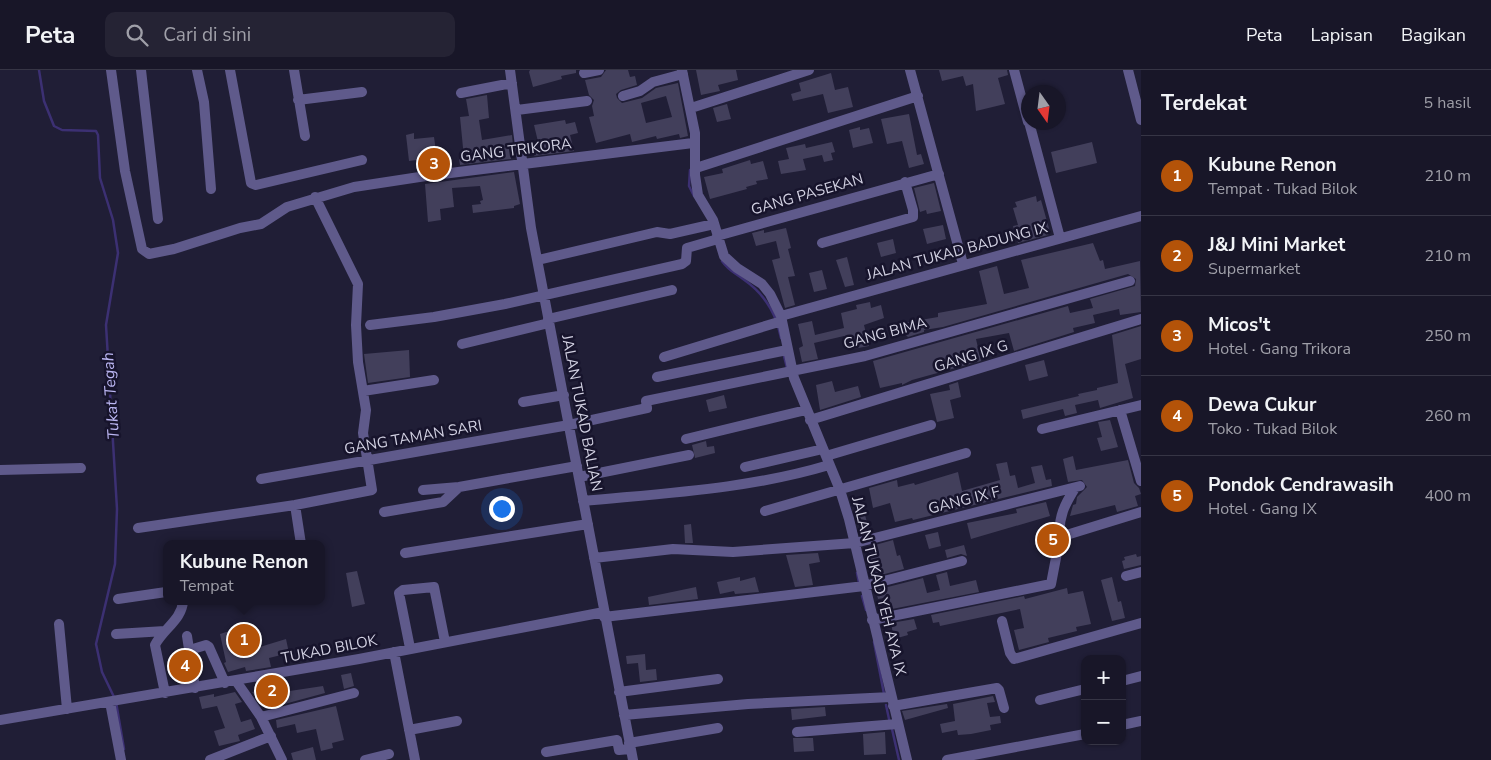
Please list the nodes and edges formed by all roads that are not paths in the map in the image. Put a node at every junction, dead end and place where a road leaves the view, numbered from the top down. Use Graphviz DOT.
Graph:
graph roads {
  1 [pos="111,70"];
  2 [pos="141,70"];
  3 [pos="197,70"];
  4 [pos="230,70"];
  5 [pos="294,70"];
  6 [pos="510,70"];
  7 [pos="599,70"];
  8 [pos="809,70"];
  9 [pos="910,70"];
  10 [pos="1014,70"];
  11 [pos="1128,70"];
  12 [pos="683,72"];
  13 [pos="584,73"];
  14 [pos="512,83"];
  15 [pos="362,92"];
  16 [pos="461,93"];
  17 [pos="1021,94"];
  18 [pos="623,96"];
  19 [pos="918,96"];
  20 [pos="298,100"];
  21 [pos="587,101"];
  22 [pos="691,108"];
  23 [pos="517,110"];
  24 [pos="1141,120"];
  25 [pos="1031,130"];
  26 [pos="305,136"];
  27 [pos="693,143"];
  28 [pos="362,160"];
  29 [pos="523,164"];
  30 [pos="696,168"];
  31 [pos="939,174"];
  32 [pos="905,182"];
  33 [pos="211,189"];
  34 [pos="315,197"];
  35 [pos="1141,216"];
  36 [pos="158,219"];
  37 [pos="714,224"];
  38 [pos="718,237"];
  39 [pos="1060,238"];
  40 [pos="822,242"];
  41 [pos="538,260"];
  42 [pos="963,264"];
  43 [pos="1130,281"];
  44 [pos="672,290"];
  45 [pos="544,296"];
  46 [pos="782,318"];
  47 [pos="1141,319"];
  48 [pos="549,321"];
  49 [pos="370,325"];
  50 [pos="462,344"];
  51 [pos="787,350"];
  52 [pos="664,357"];
  53 [pos="792,372"];
  54 [pos="657,377"];
  55 [pos="434,380"];
  56 [pos="363,391"];
  57 [pos="564,395"];
  58 [pos="646,401"];
  59 [pos="523,402"];
  60 [pos="1141,405"];
  61 [pos="806,410"];
  62 [pos="1120,410"];
  63 [pos="810,420"];
  64 [pos="569,425"];
  65 [pos="931,425"];
  66 [pos="1042,429"];
  67 [pos="686,439"];
  68 [pos="966,453"];
  69 [pos="689,455"];
  70 [pos="826,457"];
  71 [pos="367,460"];
  72 [pos="577,466"];
  73 [pos="745,467"];
  74 [pos="81,468"];
  75 [pos="0,470"];
  76 [pos="579,477"];
  77 [pos="261,479"];
  78 [pos="1141,482"];
  79 [pos="459,487"];
  80 [pos="423,490"];
  81 [pos="840,490"];
  82 [pos="584,501"];
  83 [pos="295,505"];
  84 [pos="765,511"];
  85 [pos="384,512"];
  86 [pos="1141,512"];
  87 [pos="588,524"];
  88 [pos="138,528"];
  89 [pos="1060,537"];
  90 [pos="299,540"];
  91 [pos="854,543"];
  92 [pos="405,553"];
  93 [pos="594,558"];
  94 [pos="962,562"];
  95 [pos="1141,572"];
  96 [pos="1126,576"];
  97 [pos="864,586"];
  98 [pos="163,592"];
  99 [pos="118,600"];
  100 [pos="182,605"];
  101 [pos="604,614"];
  102 [pos="872,620"];
  103 [pos="1002,621"];
  104 [pos="1141,623"];
  105 [pos="59,624"];
  106 [pos="164,631"];
  107 [pos="116,634"];
  108 [pos="187,636"];
  109 [pos="445,642"];
  110 [pos="410,648"];
  111 [pos="193,649"];
  112 [pos="394,652"];
  113 [pos="1141,676"];
  114 [pos="718,680"];
  115 [pos="1126,680"];
  116 [pos="236,681"];
  117 [pos="224,683"];
  118 [pos="194,688"];
  119 [pos="1081,691"];
  120 [pos="620,692"];
  121 [pos="165,693"];
  122 [pos="354,693"];
  123 [pos="1040,700"];
  124 [pos="116,701"];
  125 [pos="892,702"];
  126 [pos="1004,708"];
  127 [pos="67,709"];
  128 [pos="624,715"];
  129 [pos="261,717"];
  130 [pos="0,720"];
  131 [pos="457,721"];
  132 [pos="1141,721"];
  133 [pos="897,724"];
  134 [pos="1126,724"];
  135 [pos="718,728"];
  136 [pos="409,730"];
  137 [pos="797,732"];
  138 [pos="1081,735"];
  139 [pos="271,736"];
  140 [pos="630,746"];
  141 [pos="546,752"];
  142 [pos="389,754"];
  143 [pos="121,760"];
  144 [pos="210,760"];
  145 [pos="282,760"];
  146 [pos="365,760"];
  147 [pos="415,760"];
  148 [pos="633,760"];
  149 [pos="907,760"];
  150 [pos="947,760"];
  1 -- 34 [label="street, GANG TRIKORA"];
  2 -- 36 [label="street"];
  3 -- 33 [label="street"];
  4 -- 28 [label="street"];
  5 -- 20 [label="street"];
  6 -- 14 [label="street, JALAN TUKAD BALIAN"];
  7 -- 13 [label="street"];
  8 -- 22 [label="street"];
  9 -- 19 [label="street"];
  10 -- 17 [label="street"];
  11 -- 24 [label="street"];
  12 -- 18 [label="street"];
  12 -- 22 [label="street, JALAN TUKAD YEH AYA IX"];
  14 -- 16 [label="street"];
  14 -- 23 [label="street, JALAN TUKAD BALIAN"];
  15 -- 20 [label="street"];
  19 -- 30 [label="street"];
  19 -- 31 [label="street"];
  20 -- 26 [label="street"];
  21 -- 23 [label="street"];
  22 -- 27 [label="street, JALAN TUKAD YEH AYA IX"];
  23 -- 29 [label="street, JALAN TUKAD BALIAN"];
  25 -- 39 [label="street"];
  27 -- 29 [label="street, GANG TRIKORA"];
  27 -- 30 [label="street, JALAN TUKAD YEH AYA IX"];
  29 -- 34 [label="street, GANG TRIKORA"];
  29 -- 41 [label="street, JALAN TUKAD BALIAN"];
  30 -- 37 [label="street, JALAN TUKAD YEH AYA IX"];
  31 -- 32 [label="street, GANG PASEKAN"];
  31 -- 42 [label="street"];
  32 -- 38 [label="street, GANG PASEKAN"];
  32 -- 40 [label="street"];
  34 -- 56 [label="street"];
  35 -- 39 [label="street, JALAN TUKAD BADUNG IX"];
  37 -- 38 [label="street, JALAN TUKAD YEH AYA IX"];
  37 -- 41 [label="street"];
  38 -- 45 [label="street, GANG PASEKAN"];
  38 -- 46 [label="street, JALAN TUKAD YEH AYA IX"];
  39 -- 42 [label="street, JALAN TUKAD BADUNG IX"];
  41 -- 45 [label="street, JALAN TUKAD BALIAN"];
  42 -- 46 [label="street, JALAN TUKAD BADUNG IX"];
  43 -- 53 [label="street, GANG BIMA"];
  44 -- 48 [label="street"];
  45 -- 48 [label="street, JALAN TUKAD BALIAN"];
  45 -- 49 [label="street"];
  46 -- 51 [label="street, JALAN TUKAD YEH AYA IX"];
  46 -- 52 [label="street, JALAN TUKAD BADUNG IX"];
  47 -- 63 [label="street, GANG IX G"];
  48 -- 50 [label="street"];
  48 -- 57 [label="street, JALAN TUKAD BALIAN"];
  51 -- 53 [label="street, JALAN TUKAD YEH AYA IX"];
  51 -- 54 [label="street"];
  53 -- 58 [label="street, GANG BIMA"];
  53 -- 61 [label="street, JALAN TUKAD YEH AYA IX"];
  55 -- 56 [label="street"];
  56 -- 71 [label="street"];
  57 -- 59 [label="street"];
  57 -- 64 [label="street, JALAN TUKAD BALIAN"];
  58 -- 64 [label="street, GANG TAMAN SARI"];
  60 -- 62 [label="street"];
  61 -- 63 [label="street, JALAN TUKAD YEH AYA IX"];
  61 -- 67 [label="street"];
  62 -- 66 [label="street"];
  62 -- 78 [label="street"];
  63 -- 70 [label="street, JALAN TUKAD YEH AYA IX"];
  64 -- 71 [label="street, GANG TAMAN SARI"];
  64 -- 72 [label="street, JALAN TUKAD BALIAN"];
  65 -- 70 [label="street"];
  68 -- 81 [label="street"];
  69 -- 76 [label="street"];
  70 -- 73 [label="street"];
  70 -- 81 [label="street, JALAN TUKAD YEH AYA IX"];
  70 -- 82 [label="street"];
  71 -- 77 [label="street, GANG TAMAN SARI"];
  71 -- 83 [label="street"];
  72 -- 76 [label="street, JALAN TUKAD BALIAN"];
  72 -- 79 [label="street"];
  74 -- 75 [label="street"];
  76 -- 82 [label="street, JALAN TUKAD BALIAN"];
  79 -- 80 [label="street"];
  79 -- 85 [label="street"];
  81 -- 84 [label="street"];
  81 -- 91 [label="street, JALAN TUKAD YEH AYA IX"];
  82 -- 87 [label="street, JALAN TUKAD BALIAN"];
  83 -- 88 [label="street"];
  83 -- 90 [label="street"];
  86 -- 89 [label="street"];
  87 -- 92 [label="street"];
  87 -- 93 [label="street, JALAN TUKAD BALIAN"];
  89 -- 91 [label="street, GANG IX F"];
  89 -- 102 [label="street"];
  91 -- 93 [label="street, GANG IX F"];
  91 -- 97 [label="street, JALAN TUKAD YEH AYA IX"];
  93 -- 101 [label="street, JALAN TUKAD BALIAN"];
  94 -- 97 [label="street, TUKAD BILOK"];
  95 -- 96 [label="street"];
  97 -- 101 [label="street, TUKAD BILOK"];
  97 -- 102 [label="street, JALAN TUKAD YEH AYA IX"];
  98 -- 99 [label="street"];
  100 -- 106 [label="street"];
  101 -- 109 [label="street, TUKAD BILOK"];
  101 -- 120 [label="street, JALAN TUKAD BALIAN"];
  102 -- 125 [label="street, JALAN TUKAD YEH AYA IX"];
  103 -- 104 [label="street"];
  105 -- 127 [label="street"];
  106 -- 107 [label="street"];
  106 -- 121 [label="street"];
  108 -- 118 [label="street"];
  109 -- 110 [label="street, TUKAD BILOK"];
  109 -- 110 [label="street"];
  110 -- 112 [label="street, TUKAD BILOK"];
  111 -- 117 [label="street"];
  112 -- 116 [label="street, TUKAD BILOK"];
  112 -- 136 [label="street"];
  113 -- 115 [label="street"];
  114 -- 120 [label="street"];
  116 -- 117 [label="street, TUKAD BILOK"];
  116 -- 129 [label="street"];
  117 -- 118 [label="street, TUKAD BILOK"];
  118 -- 121 [label="street, TUKAD BILOK"];
  119 -- 123 [label="street"];
  120 -- 128 [label="street, JALAN TUKAD BALIAN"];
  121 -- 124 [label="street, TUKAD BILOK"];
  122 -- 129 [label="street"];
  124 -- 127 [label="street, TUKAD BILOK"];
  124 -- 143 [label="street"];
  125 -- 126 [label="street"];
  125 -- 128 [label="street"];
  125 -- 133 [label="street, JALAN TUKAD YEH AYA IX"];
  127 -- 130 [label="street, TUKAD BILOK"];
  128 -- 140 [label="street, JALAN TUKAD BALIAN"];
  129 -- 139 [label="street"];
  131 -- 136 [label="street"];
  132 -- 134 [label="street"];
  133 -- 137 [label="street"];
  133 -- 149 [label="street, JALAN TUKAD YEH AYA IX"];
  135 -- 140 [label="street"];
  136 -- 147 [label="street"];
  138 -- 150 [label="street"];
  139 -- 144 [label="street"];
  139 -- 145 [label="street"];
  140 -- 141 [label="street"];
  140 -- 148 [label="street, JALAN TUKAD BALIAN"];
  142 -- 146 [label="street"];
}
